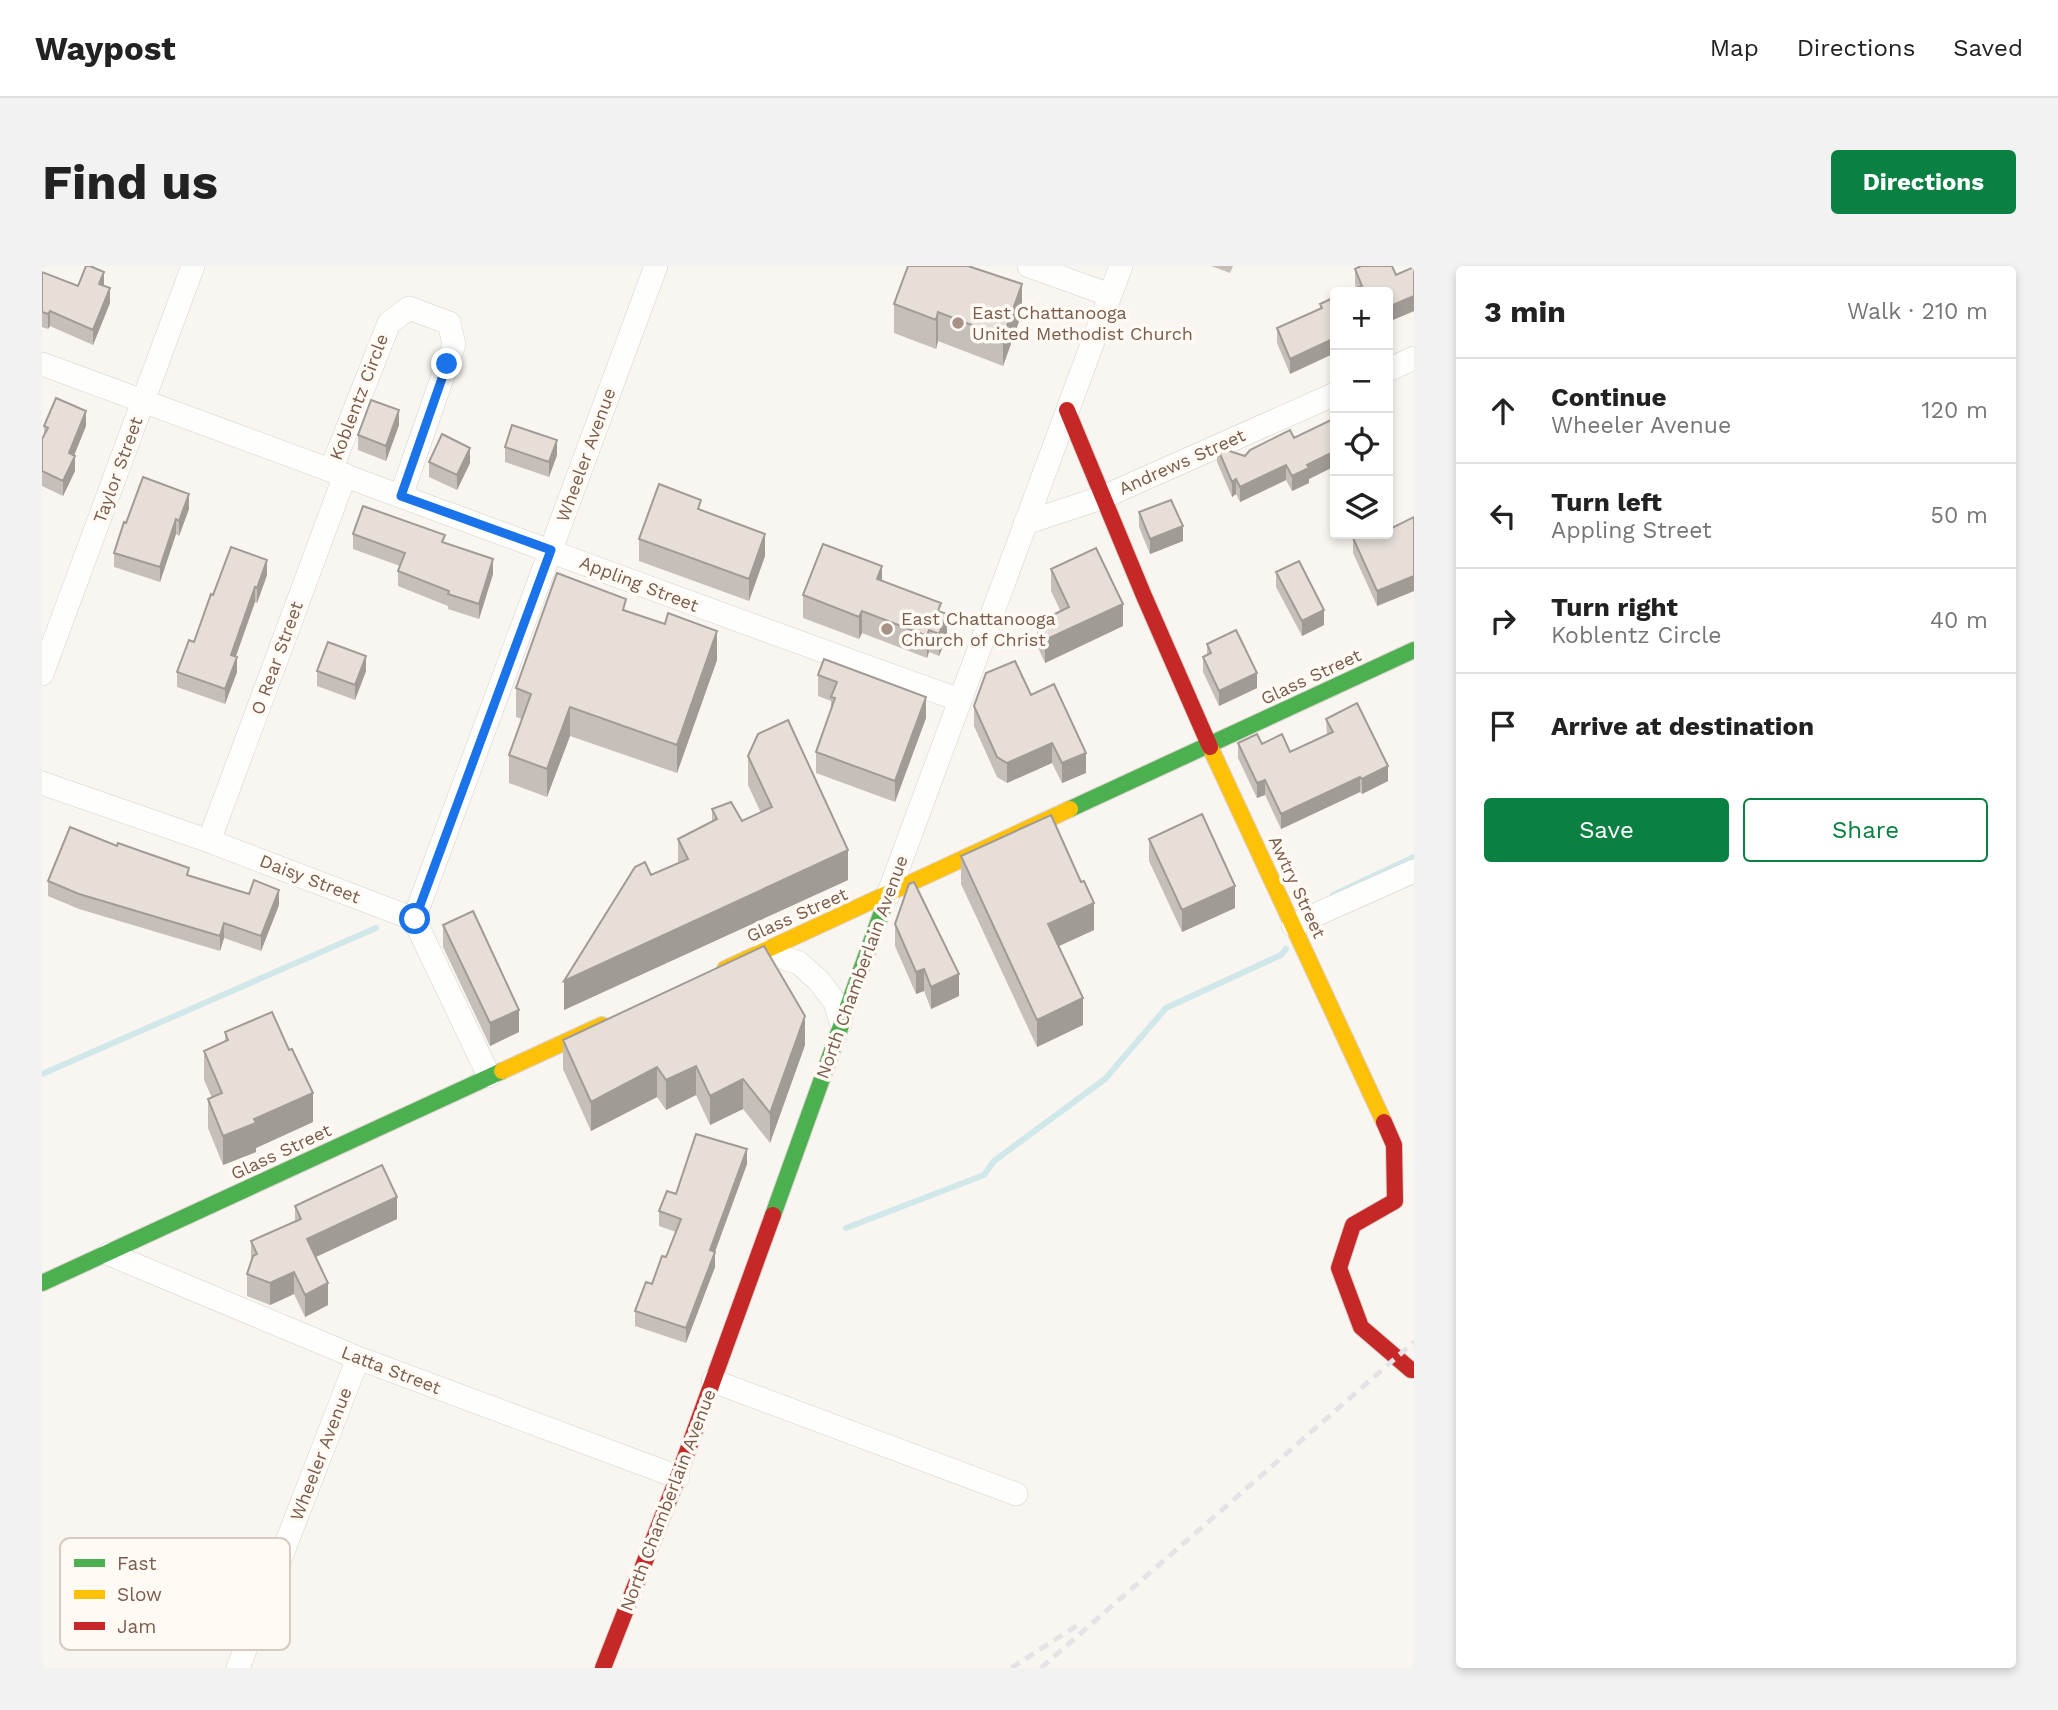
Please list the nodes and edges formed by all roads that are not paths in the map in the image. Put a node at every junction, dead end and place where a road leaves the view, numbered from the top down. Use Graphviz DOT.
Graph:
graph roads {
  1 [pos="193,266"];
  2 [pos="656,266"];
  3 [pos="1029,266"];
  4 [pos="1121,266"];
  5 [pos="1110,295"];
  6 [pos="1414,358"];
  7 [pos="42,364"];
  8 [pos="1393,368"];
  9 [pos="1330,396"];
  10 [pos="143,401"];
  11 [pos="1067,410"];
  12 [pos="338,473"];
  13 [pos="401,496"];
  14 [pos="1101,498"];
  15 [pos="1026,523"];
  16 [pos="551,550"];
  17 [pos="1414,650"];
  18 [pos="42,674"];
  19 [pos="960,700"];
  20 [pos="1209,745"];
  21 [pos="42,783"];
  22 [pos="209,841"];
  23 [pos="1414,871"];
  24 [pos="888,895"];
  25 [pos="415,919"];
  26 [pos="1293,925"];
  27 [pos="764,951"];
  28 [pos="713,974"];
  29 [pos="612,1020"];
  30 [pos="841,1022"];
  31 [pos="489,1076"];
  32 [pos="109,1254"];
  33 [pos="42,1283"];
  34 [pos="358,1358"];
  35 [pos="1414,1370"];
  36 [pos="713,1381"];
  37 [pos="678,1477"];
  38 [pos="1016,1494"];
  39 [pos="288,1538"];
  40 [pos="244,1650"];
  41 [pos="605,1667"];
  42 [pos="237,1668"];
  1 -- 10 [label="street, Taylor Street"];
  2 -- 16 [label="street, Wheeler Avenue"];
  3 -- 5 [label="street"];
  4 -- 5 [label="street, North Chamberlain Avenue"];
  5 -- 11 [label="street, North Chamberlain Avenue"];
  6 -- 8 [label="street"];
  7 -- 10 [label="street, Appling Street"];
  9 -- 14 [label="street, Andrews Street"];
  10 -- 12 [label="street, Appling Street"];
  10 -- 18 [label="street, Taylor Street"];
  11 -- 14 [label="street, Awtry Street"];
  11 -- 15 [label="street, North Chamberlain Avenue"];
  12 -- 13 [label="street, Appling Street"];
  12 -- 13 [label="street, Koblentz Circle"];
  12 -- 22 [label="street, O Rear Street"];
  13 -- 16 [label="street, Appling Street"];
  14 -- 15 [label="street, Andrews Street"];
  14 -- 20 [label="street, Awtry Street"];
  15 -- 19 [label="street, North Chamberlain Avenue"];
  16 -- 19 [label="street, Appling Street"];
  16 -- 25 [label="street, Wheeler Avenue"];
  17 -- 20 [label="street, Glass Street"];
  19 -- 24 [label="street, North Chamberlain Avenue"];
  20 -- 24 [label="street, Glass Street"];
  20 -- 26 [label="street, Awtry Street"];
  21 -- 22 [label="street, Daisy Street"];
  22 -- 25 [label="street, Daisy Street"];
  23 -- 26 [label="street"];
  24 -- 27 [label="street, Glass Street"];
  24 -- 30 [label="street, North Chamberlain Avenue"];
  25 -- 31 [label="street"];
  26 -- 35 [label="street, Awtry Street"];
  27 -- 28 [label="street, Glass Street"];
  27 -- 30 [label="street"];
  29 -- 31 [label="street, Glass Street"];
  30 -- 36 [label="street, North Chamberlain Avenue"];
  31 -- 32 [label="street, Glass Street"];
  32 -- 33 [label="street, Glass Street"];
  32 -- 34 [label="street, Latta Street"];
  34 -- 37 [label="street, Latta Street"];
  34 -- 39 [label="street, Wheeler Avenue"];
  36 -- 37 [label="street, North Chamberlain Avenue"];
  36 -- 38 [label="street"];
  37 -- 41 [label="street, North Chamberlain Avenue"];
  40 -- 42 [label="street, Wheeler Avenue"];
}
